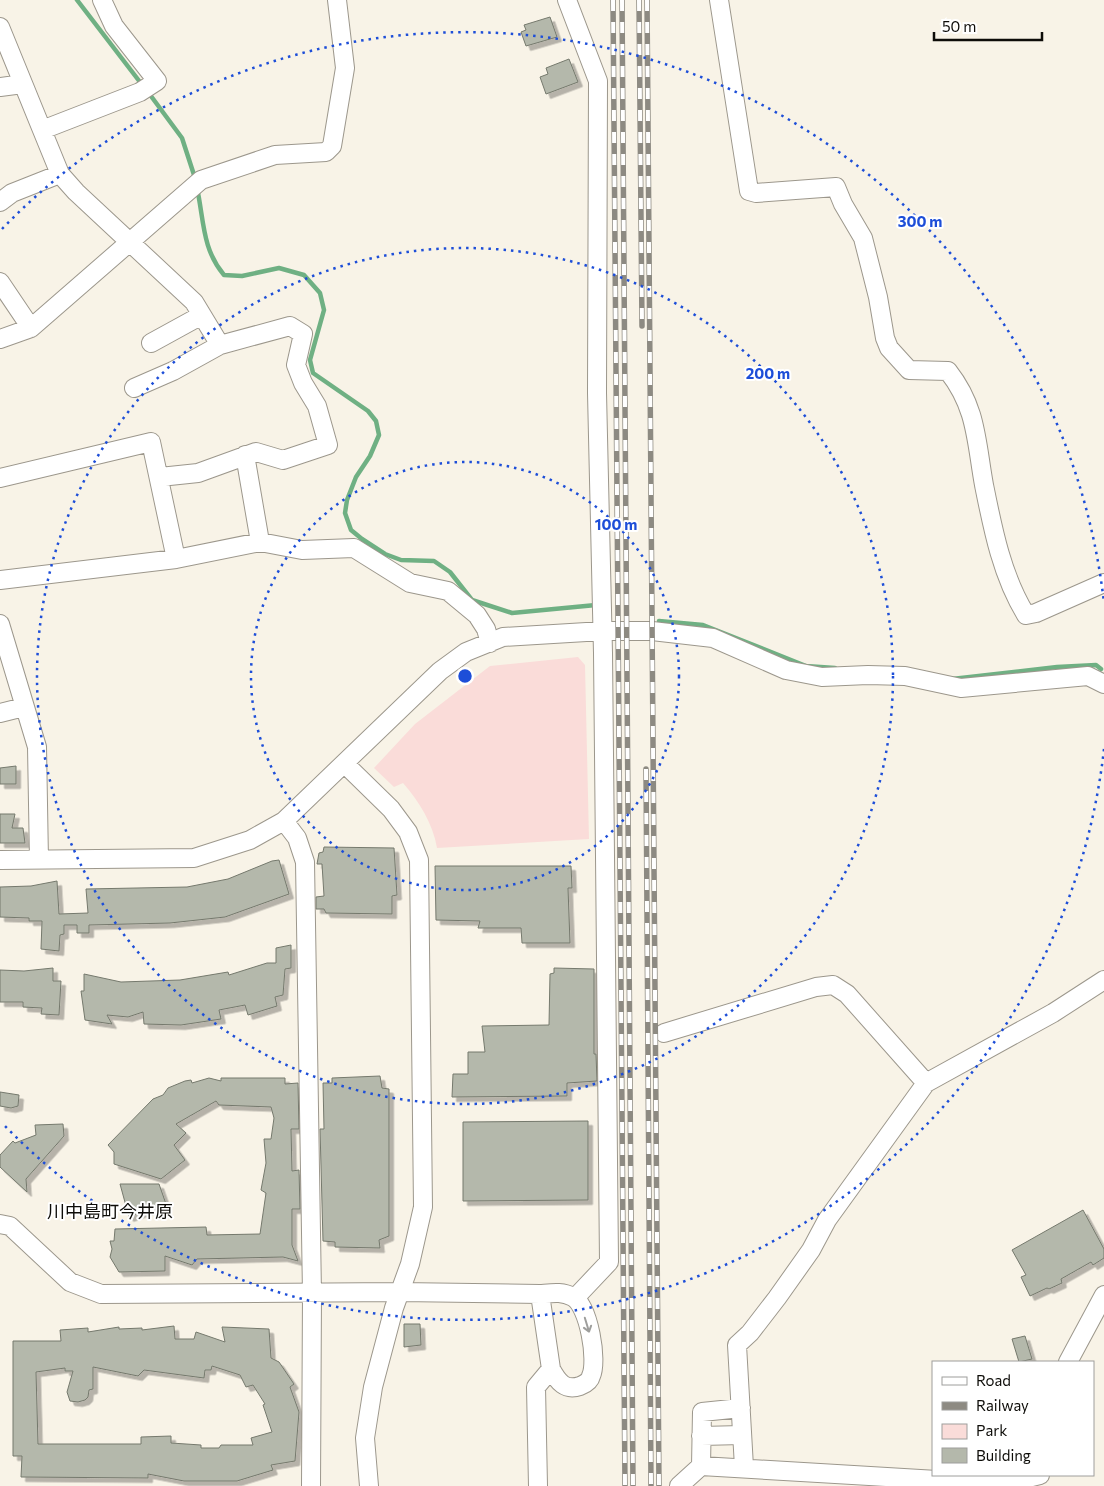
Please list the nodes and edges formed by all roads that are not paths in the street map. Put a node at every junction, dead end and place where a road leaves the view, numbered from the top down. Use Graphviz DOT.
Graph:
graph roads {
  1 [pos="102,0"];
  2 [pos="337,0"];
  3 [pos="567,0"];
  4 [pos="719,0"];
  5 [pos="0,27"];
  6 [pos="23,84"];
  7 [pos="0,87"];
  8 [pos="42,130"];
  9 [pos="60,174"];
  10 [pos="0,202"];
  11 [pos="128,242"];
  12 [pos="0,282"];
  13 [pos="202,315"];
  14 [pos="31,328"];
  15 [pos="0,339"];
  16 [pos="151,343"];
  17 [pos="220,345"];
  18 [pos="134,388"];
  19 [pos="245,456"];
  20 [pos="160,477"];
  21 [pos="0,478"];
  22 [pos="260,542"];
  23 [pos="176,559"];
  24 [pos="0,580"];
  25 [pos="1104,583"];
  26 [pos="0,624"];
  27 [pos="603,631"];
  28 [pos="490,643"];
  29 [pos="1104,684"];
  30 [pos="24,707"];
  31 [pos="0,713"];
  32 [pos="345,764"];
  33 [pos="284,821"];
  34 [pos="0,860"];
  35 [pos="39,860"];
  36 [pos="1104,980"];
  37 [pos="664,1033"];
  38 [pos="926,1083"];
  39 [pos="0,1224"];
  40 [pos="400,1292"];
  41 [pos="312,1294"];
  42 [pos="540,1294"];
  43 [pos="1104,1295"];
  44 [pos="575,1298"];
  45 [pos="1069,1361"];
  46 [pos="551,1369"];
  47 [pos="741,1408"];
  48 [pos="742,1435"];
  49 [pos="701,1436"];
  50 [pos="700,1466"];
  51 [pos="744,1468"];
  52 [pos="1038,1476"];
  53 [pos="1004,1485"];
  54 [pos="311,1486"];
  55 [pos="369,1486"];
  56 [pos="538,1486"];
  57 [pos="679,1486"];
  1 -- 8 [label="street"];
  2 -- 11 [label="street"];
  3 -- 27 [label="street"];
  4 -- 25 [label="street"];
  5 -- 6 [label="street"];
  6 -- 7 [label="street"];
  6 -- 8 [label="street"];
  8 -- 9 [label="street"];
  9 -- 10 [label="street"];
  9 -- 11 [label="street"];
  11 -- 13 [label="street"];
  11 -- 14 [label="street"];
  12 -- 14 [label="street"];
  13 -- 16 [label="street"];
  13 -- 17 [label="street"];
  14 -- 15 [label="street"];
  17 -- 18 [label="street"];
  17 -- 19 [label="street"];
  19 -- 20 [label="street"];
  19 -- 22 [label="street"];
  20 -- 21 [label="street"];
  20 -- 23 [label="street"];
  22 -- 23 [label="street"];
  22 -- 28 [label="street"];
  23 -- 24 [label="street"];
  26 -- 30 [label="street"];
  27 -- 28 [label="street"];
  27 -- 29 [label="street"];
  27 -- 44 [label="street"];
  28 -- 32 [label="street"];
  30 -- 31 [label="street"];
  30 -- 35 [label="street"];
  32 -- 33 [label="street"];
  32 -- 40 [label="street"];
  33 -- 35 [label="street"];
  33 -- 41 [label="street"];
  34 -- 35 [label="street"];
  36 -- 38 [label="street"];
  37 -- 38 [label="street"];
  38 -- 47 [label="street"];
  39 -- 41 [label="street"];
  40 -- 41 [label="street"];
  40 -- 42 [label="street"];
  40 -- 55 [label="street"];
  41 -- 54 [label="street"];
  42 -- 44 [label="street"];
  42 -- 46 [label="street"];
  43 -- 45 [label="street"];
  44 -- 46 [label="street, one-way"];
  46 -- 56 [label="street"];
  47 -- 48 [label="street"];
  47 -- 49 [label="street"];
  48 -- 49 [label="street"];
  48 -- 51 [label="street"];
  49 -- 50 [label="street"];
  50 -- 51 [label="street"];
  50 -- 57 [label="street"];
  51 -- 53 [label="street"];
  52 -- 53 [label="street"];
}
